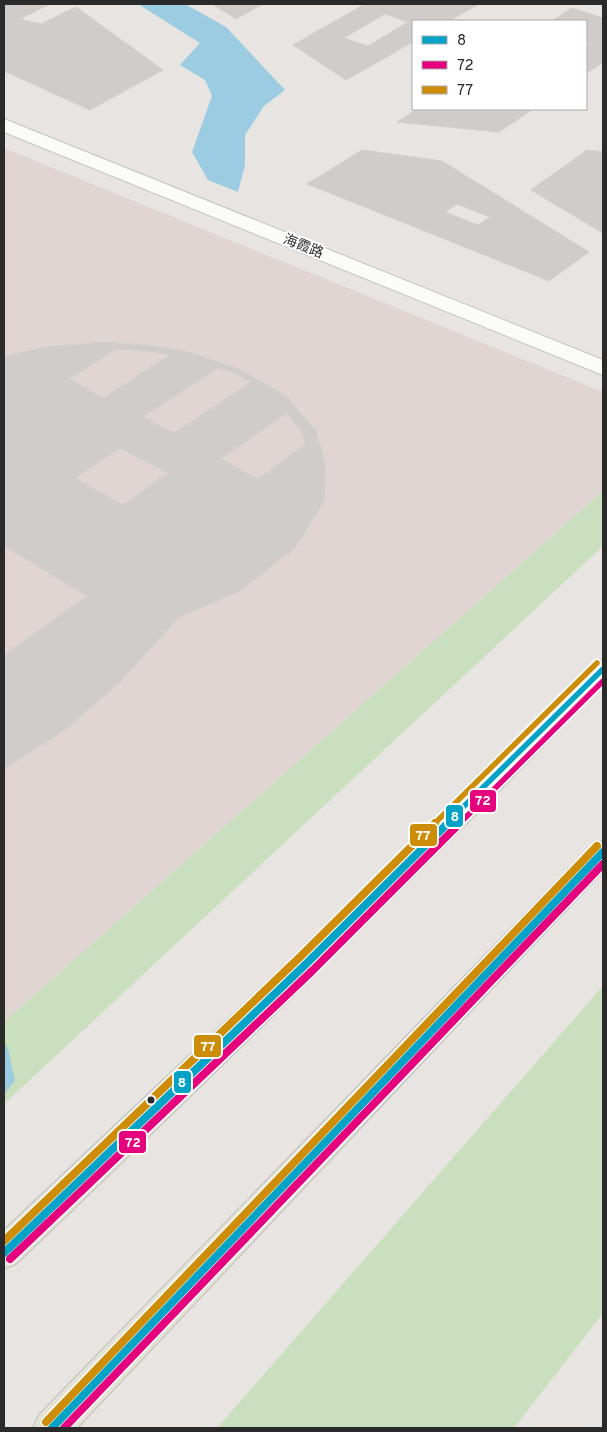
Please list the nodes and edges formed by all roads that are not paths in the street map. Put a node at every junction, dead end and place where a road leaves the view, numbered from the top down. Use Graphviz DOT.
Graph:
graph roads {
  1 [pos="4,125"];
  2 [pos="603,368"];
  3 [pos="603,669"];
  4 [pos="603,852"];
  5 [pos="4,1252"];
  6 [pos="52,1428"];
  1 -- 2 [label="street, 海霞路"];
  3 -- 5 [label="main road"];
  4 -- 6 [label="main road"];
}
